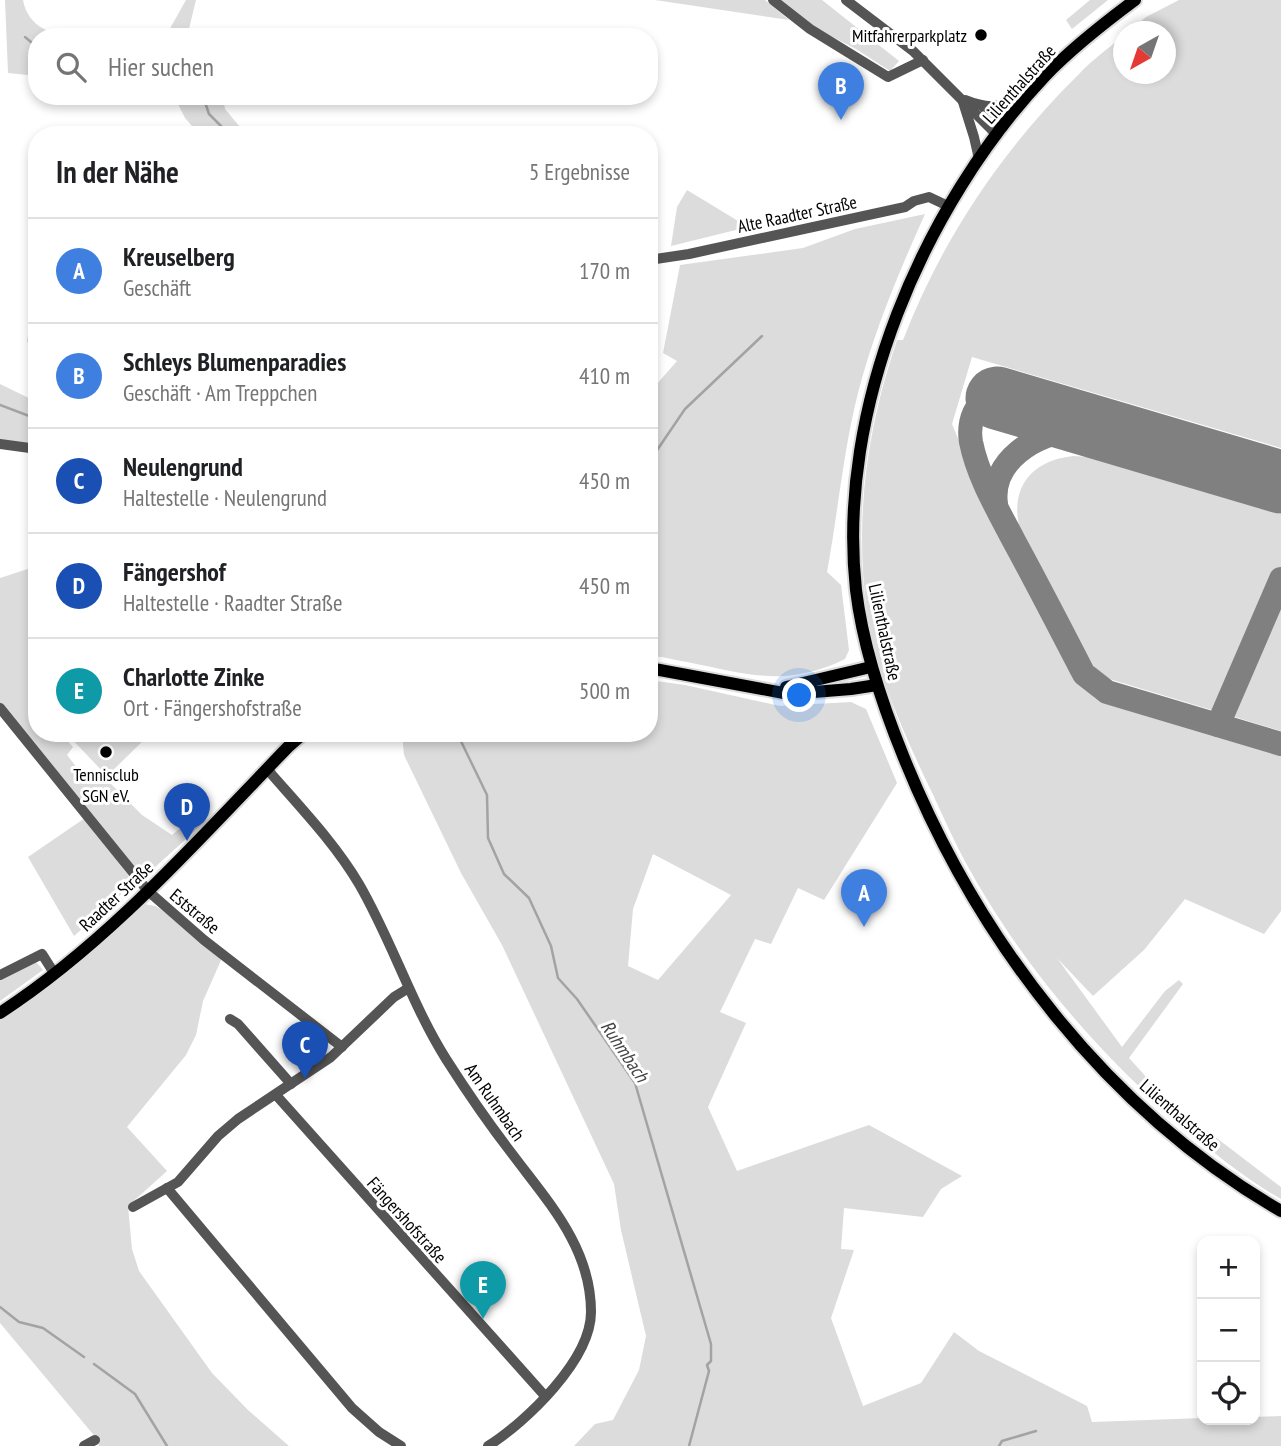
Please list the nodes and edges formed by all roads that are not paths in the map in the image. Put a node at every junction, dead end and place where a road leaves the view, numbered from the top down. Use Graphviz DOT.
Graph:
graph roads {
  1 [pos="773,0"];
  2 [pos="846,0"];
  3 [pos="1135,0"];
  4 [pos="923,60"];
  5 [pos="1028,96"];
  6 [pos="961,98"];
  7 [pos="983,107"];
  8 [pos="1000,131"];
  9 [pos="979,159"];
  10 [pos="948,206"];
  11 [pos="658,259"];
  12 [pos="0,444"];
  13 [pos="28,449"];
  14 [pos="871,667"];
  15 [pos="658,670"];
  16 [pos="877,685"];
  17 [pos="770,690"];
  18 [pos="0,708"];
  19 [pos="295,742"];
  20 [pos="267,769"];
  21 [pos="148,891"];
  22 [pos="54,973"];
  23 [pos="0,975"];
  24 [pos="407,989"];
  25 [pos="0,1013"];
  26 [pos="230,1019"];
  27 [pos="342,1047"];
  28 [pos="291,1084"];
  29 [pos="276,1095"];
  30 [pos="167,1188"];
  31 [pos="133,1208"];
  32 [pos="1281,1211"];
  33 [pos="545,1396"];
  34 [pos="95,1440"];
  35 [pos="84,1446"];
  36 [pos="401,1446"];
  37 [pos="488,1446"];
  1 -- 4 [label="street"];
  2 -- 4 [label="street"];
  3 -- 5 [label="main road, Lilienthalstraße"];
  4 -- 6 [label="street"];
  5 -- 7 [label="street"];
  5 -- 8 [label="main road, Lilienthalstraße"];
  6 -- 7 [label="street"];
  6 -- 8 [label="street"];
  6 -- 9 [label="street"];
  7 -- 8 [label="street"];
  8 -- 9 [label="main road, Lilienthalstraße"];
  9 -- 10 [label="main road, Lilienthalstraße"];
  10 -- 11 [label="street, Alte Raadter Straße"];
  10 -- 14 [label="main road, Lilienthalstraße"];
  12 -- 13 [label="street"];
  14 -- 16 [label="main road, Lilienthalstraße"];
  14 -- 17 [label="main road"];
  15 -- 17 [label="main road"];
  16 -- 17 [label="main road"];
  16 -- 32 [label="main road, Lilienthalstraße"];
  18 -- 21 [label="street, Eststraße"];
  19 -- 20 [label="main road, Raadter Straße"];
  20 -- 21 [label="main road, Raadter Straße"];
  20 -- 24 [label="street, Am Ruhmbach"];
  21 -- 22 [label="main road, Raadter Straße"];
  21 -- 27 [label="street, Eststraße"];
  22 -- 23 [label="street"];
  22 -- 25 [label="main road, Raadter Straße"];
  24 -- 27 [label="street"];
  24 -- 33 [label="street, Am Ruhmbach"];
  26 -- 28 [label="street"];
  27 -- 28 [label="street"];
  28 -- 29 [label="street"];
  29 -- 30 [label="street"];
  29 -- 33 [label="street, Fängershofstraße"];
  30 -- 31 [label="street"];
  30 -- 36 [label="street"];
  33 -- 37 [label="street, Am Ruhmbach"];
  34 -- 35 [label="street"];
}
